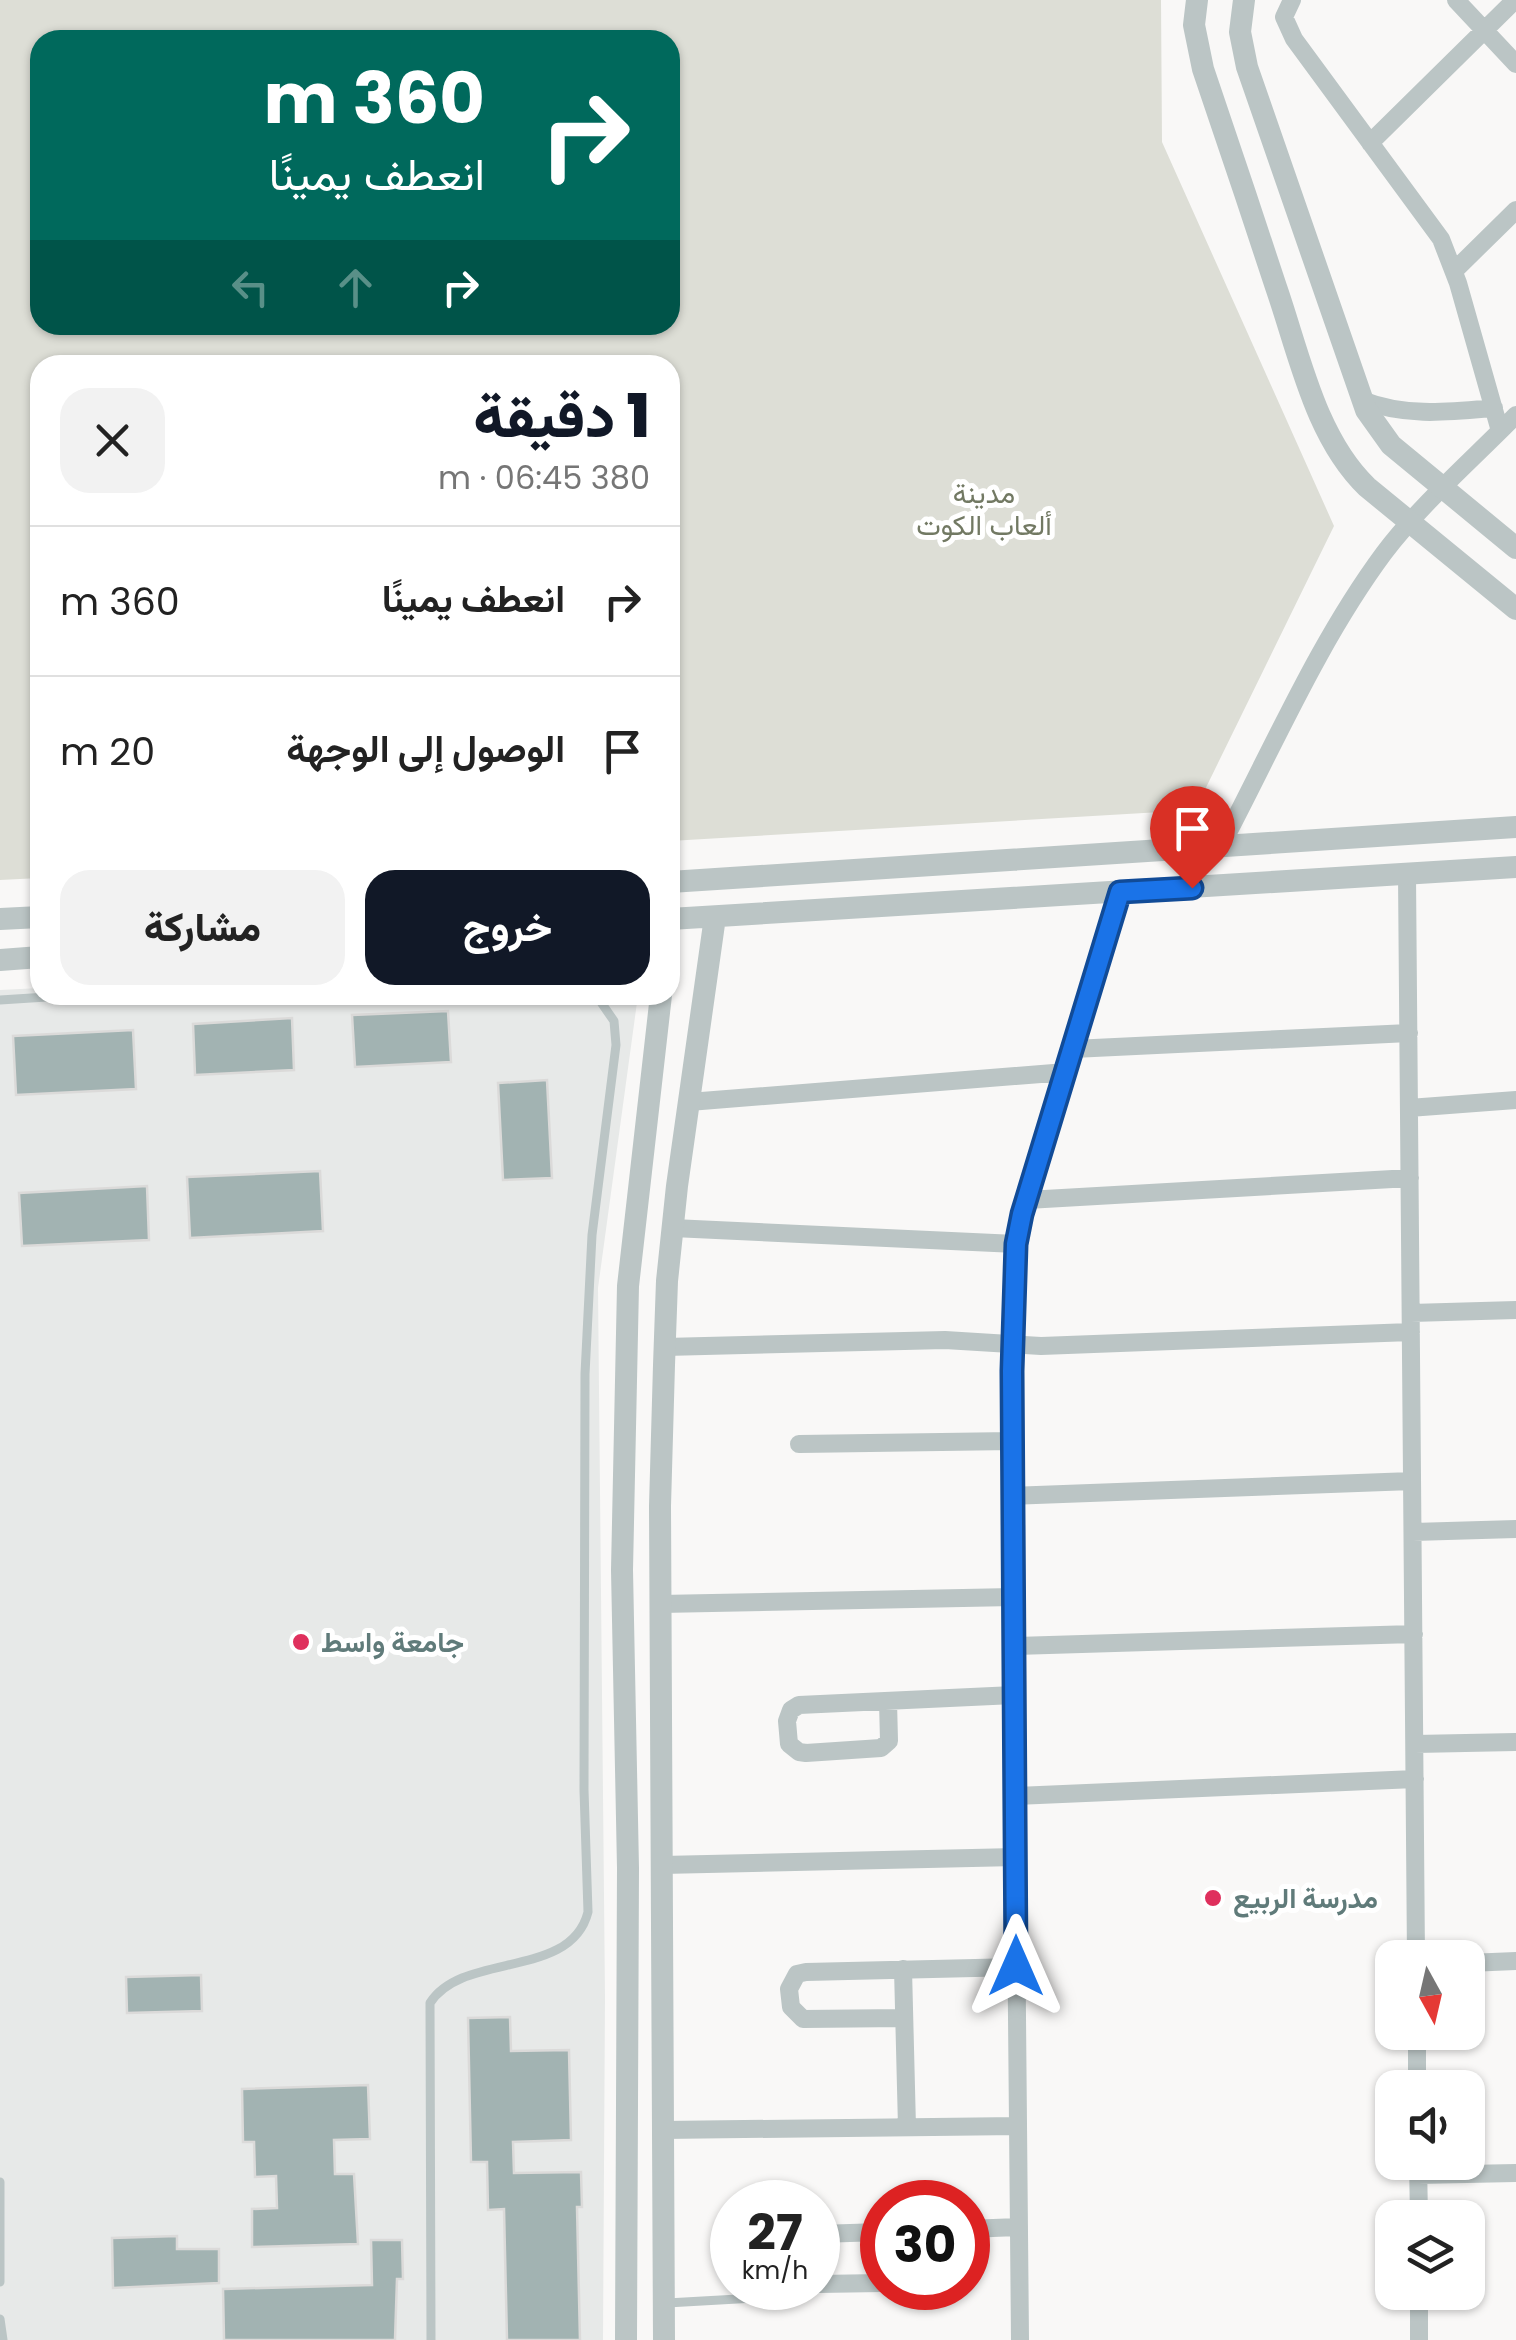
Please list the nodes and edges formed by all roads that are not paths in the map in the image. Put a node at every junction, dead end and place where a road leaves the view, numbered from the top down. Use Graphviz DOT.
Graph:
graph roads {
  1 [pos="1197,0"];
  2 [pos="1244,0"];
  3 [pos="1292,0"];
  4 [pos="1456,0"];
  5 [pos="1514,0"];
  6 [pos="1485,30"];
  7 [pos="1516,64"];
  8 [pos="1370,142"];
  9 [pos="1516,210"];
  10 [pos="1454,271"];
  11 [pos="1362,400"];
  12 [pos="1494,408"];
  13 [pos="1516,415"];
  14 [pos="1500,431"];
  15 [pos="1442,490"];
  16 [pos="1409,524"];
  17 [pos="1516,548"];
  18 [pos="1516,610"];
  19 [pos="1516,827"];
  20 [pos="1221,846"];
  21 [pos="1516,867"];
  22 [pos="1407,875"];
  23 [pos="680,881"];
  24 [pos="1120,892"];
  25 [pos="715,916"];
  26 [pos="30,918"];
  27 [pos="680,919"];
  28 [pos="0,920"];
  29 [pos="30,958"];
  30 [pos="0,960"];
  31 [pos="30,998"];
  32 [pos="0,1000"];
  33 [pos="603,1005"];
  34 [pos="660,1005"];
  35 [pos="1409,1033"];
  36 [pos="1073,1049"];
  37 [pos="1066,1072"];
  38 [pos="1516,1100"];
  39 [pos="689,1102"];
  40 [pos="1409,1108"];
  41 [pos="1410,1178"];
  42 [pos="1027,1200"];
  43 [pos="672,1228"];
  44 [pos="1016,1244"];
  45 [pos="1516,1310"];
  46 [pos="1411,1322"];
  47 [pos="1012,1342"];
  48 [pos="664,1346"];
  49 [pos="1012,1441"];
  50 [pos="799,1444"];
  51 [pos="1412,1481"];
  52 [pos="1012,1496"];
  53 [pos="1516,1529"];
  54 [pos="1413,1532"];
  55 [pos="1013,1596"];
  56 [pos="660,1604"];
  57 [pos="1414,1634"];
  58 [pos="1014,1646"];
  59 [pos="1014,1695"];
  60 [pos="888,1701"];
  61 [pos="1516,1742"];
  62 [pos="1414,1744"];
  63 [pos="1415,1779"];
  64 [pos="1015,1796"];
  65 [pos="1016,1857"];
  66 [pos="662,1864"];
  67 [pos="1416,1940"];
  68 [pos="1516,1961"];
  69 [pos="1485,1962"];
  70 [pos="1016,1966"];
  71 [pos="903,1969"];
  72 [pos="904,2018"];
  73 [pos="1018,2126"];
  74 [pos="908,2127"];
  75 [pos="663,2130"];
  76 [pos="1485,2172"];
  77 [pos="1516,2173"];
  78 [pos="0,2182"];
  79 [pos="1019,2226"];
  80 [pos="990,2227"];
  81 [pos="0,2282"];
  82 [pos="710,2300"];
  83 [pos="664,2303"];
  84 [pos="1419,2310"];
  85 [pos="0,2319"];
  86 [pos="3,2340"];
  87 [pos="432,2340"];
  88 [pos="626,2340"];
  89 [pos="664,2340"];
  90 [pos="1020,2340"];
  91 [pos="1420,2340"];
  1 -- 16 [label="street"];
  2 -- 11 [label="street"];
  3 -- 8 [label="street"];
  4 -- 6 [label="street"];
  5 -- 6 [label="street"];
  6 -- 7 [label="street"];
  6 -- 8 [label="street"];
  8 -- 10 [label="street"];
  9 -- 10 [label="street"];
  10 -- 12 [label="street"];
  11 -- 12 [label="street"];
  11 -- 15 [label="street"];
  12 -- 14 [label="street"];
  13 -- 14 [label="street"];
  14 -- 15 [label="street"];
  15 -- 16 [label="street"];
  15 -- 17 [label="street"];
  16 -- 18 [label="street"];
  16 -- 20 [label="street"];
  19 -- 20 [label="street"];
  20 -- 23 [label="street"];
  21 -- 22 [label="street"];
  22 -- 24 [label="street"];
  22 -- 35 [label="street"];
  24 -- 25 [label="street"];
  24 -- 36 [label="street"];
  25 -- 27 [label="street"];
  25 -- 39 [label="street"];
  26 -- 28 [label="street"];
  29 -- 30 [label="street"];
  31 -- 32 [label="lane"];
  33 -- 87 [label="lane"];
  34 -- 88 [label="street"];
  35 -- 36 [label="street"];
  35 -- 40 [label="street"];
  36 -- 37 [label="street"];
  37 -- 39 [label="street"];
  37 -- 42 [label="street"];
  38 -- 40 [label="street"];
  39 -- 43 [label="street"];
  40 -- 41 [label="street"];
  41 -- 42 [label="street"];
  41 -- 46 [label="street"];
  42 -- 44 [label="street"];
  43 -- 44 [label="street"];
  43 -- 48 [label="street"];
  44 -- 47 [label="street"];
  45 -- 46 [label="street"];
  46 -- 47 [label="street"];
  46 -- 51 [label="street"];
  47 -- 48 [label="street"];
  47 -- 49 [label="street"];
  48 -- 56 [label="street"];
  49 -- 50 [label="street"];
  49 -- 52 [label="street"];
  51 -- 52 [label="street"];
  51 -- 54 [label="street"];
  52 -- 55 [label="street"];
  53 -- 54 [label="street"];
  54 -- 57 [label="street"];
  55 -- 56 [label="street"];
  55 -- 58 [label="street"];
  56 -- 66 [label="street"];
  57 -- 58 [label="street"];
  57 -- 62 [label="street"];
  58 -- 59 [label="street"];
  59 -- 60 [label="street"];
  59 -- 64 [label="street"];
  60 -- 60 [label="street"];
  61 -- 62 [label="street"];
  62 -- 63 [label="street"];
  63 -- 64 [label="street"];
  63 -- 67 [label="street"];
  64 -- 65 [label="street"];
  65 -- 66 [label="street"];
  65 -- 70 [label="street"];
  66 -- 75 [label="street"];
  68 -- 69 [label="street"];
  70 -- 71 [label="street"];
  70 -- 73 [label="street"];
  71 -- 72 [label="street"];
  71 -- 72 [label="street"];
  72 -- 74 [label="street"];
  73 -- 74 [label="street"];
  73 -- 79 [label="street"];
  74 -- 75 [label="street"];
  75 -- 83 [label="street"];
  76 -- 77 [label="street"];
  78 -- 81 [label="lane"];
  79 -- 80 [label="street"];
  79 -- 90 [label="street"];
  82 -- 83 [label="lane"];
  83 -- 89 [label="street"];
  84 -- 91 [label="street"];
  85 -- 86 [label="lane"];
}
